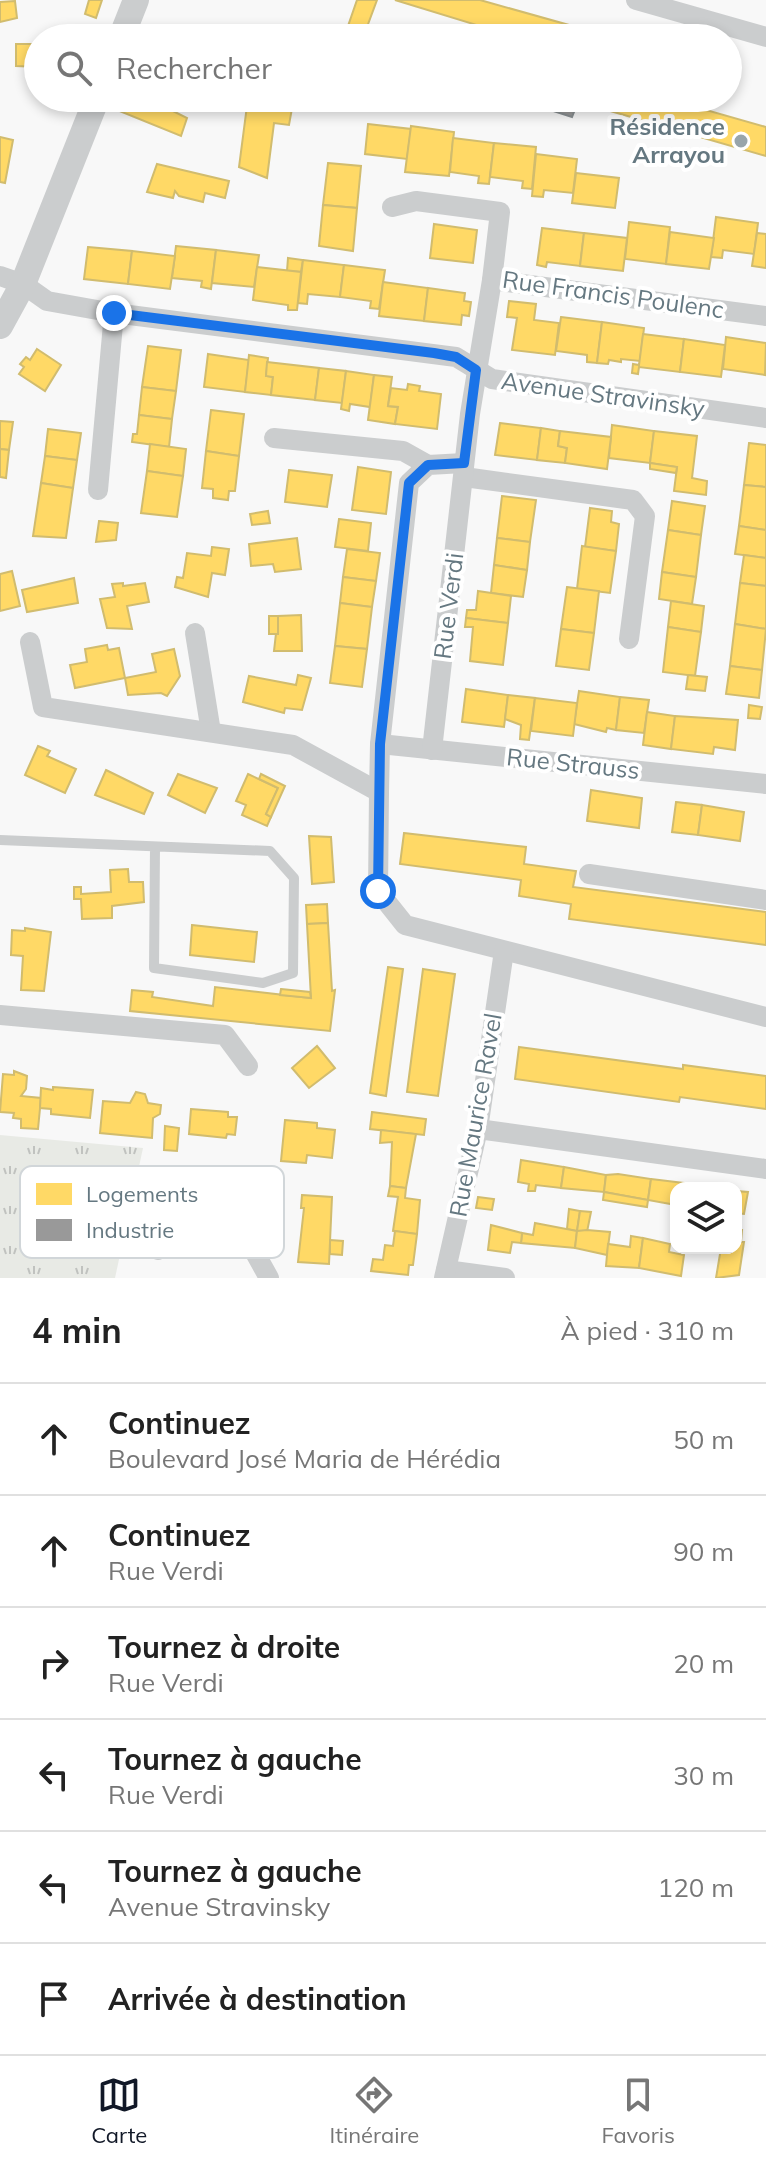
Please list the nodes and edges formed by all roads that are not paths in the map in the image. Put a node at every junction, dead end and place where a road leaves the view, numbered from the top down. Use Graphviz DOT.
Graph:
graph roads {
  1 [pos="136,0"];
  2 [pos="636,0"];
  3 [pos="127,24"];
  4 [pos="720,24"];
  5 [pos="742,30"];
  6 [pos="766,37"];
  7 [pos="90,112"];
  8 [pos="392,207"];
  9 [pos="12,280"];
  10 [pos="492,280"];
  11 [pos="114,313"];
  12 [pos="766,316"];
  13 [pos="0,326"];
  14 [pos="476,370"];
  15 [pos="766,418"];
  16 [pos="274,438"];
  17 [pos="428,465"];
  18 [pos="464,470"];
  19 [pos="98,490"];
  20 [pos="195,633"];
  21 [pos="629,639"];
  22 [pos="30,642"];
  23 [pos="211,732"];
  24 [pos="380,744"];
  25 [pos="432,750"];
  26 [pos="766,784"];
  27 [pos="379,792"];
  28 [pos="0,840"];
  29 [pos="155,847"];
  30 [pos="589,874"];
  31 [pos="766,900"];
  32 [pos="504,951"];
  33 [pos="0,1015"];
  34 [pos="766,1017"];
  35 [pos="248,1066"];
  36 [pos="478,1129"];
  37 [pos="766,1169"];
  38 [pos="258,1258"];
  39 [pos="445,1274"];
  40 [pos="269,1278"];
  41 [pos="505,1278"];
  1 -- 3 [label="street"];
  2 -- 4 [label="street"];
  5 -- 6 [label="street"];
  7 -- 9 [label="street"];
  8 -- 10 [label="street, Rue Francis Poulenc"];
  9 -- 11 [label="street, Avenue Stravinsky"];
  9 -- 13 [label="street"];
  10 -- 12 [label="street, Rue Francis Poulenc"];
  10 -- 14 [label="street, Rue Verdi"];
  11 -- 14 [label="street, Avenue Stravinsky"];
  11 -- 19 [label="street"];
  14 -- 15 [label="street, Avenue Stravinsky"];
  14 -- 18 [label="street, Rue Verdi"];
  16 -- 17 [label="street"];
  17 -- 18 [label="street"];
  17 -- 24 [label="street"];
  18 -- 21 [label="street"];
  18 -- 25 [label="street, Rue Verdi"];
  20 -- 23 [label="street"];
  22 -- 23 [label="street"];
  23 -- 27 [label="street"];
  24 -- 25 [label="street, Rue Strauss"];
  24 -- 27 [label="street"];
  25 -- 26 [label="street, Rue Strauss"];
  27 -- 32 [label="street"];
  28 -- 29 [label="lane"];
  29 -- 29 [label="lane"];
  30 -- 31 [label="street"];
  32 -- 34 [label="street"];
  32 -- 36 [label="street, Rue Maurice Ravel"];
  33 -- 35 [label="street"];
  36 -- 37 [label="street"];
  36 -- 39 [label="street, Rue Maurice Ravel"];
  38 -- 40 [label="street"];
  39 -- 41 [label="street"];
}
